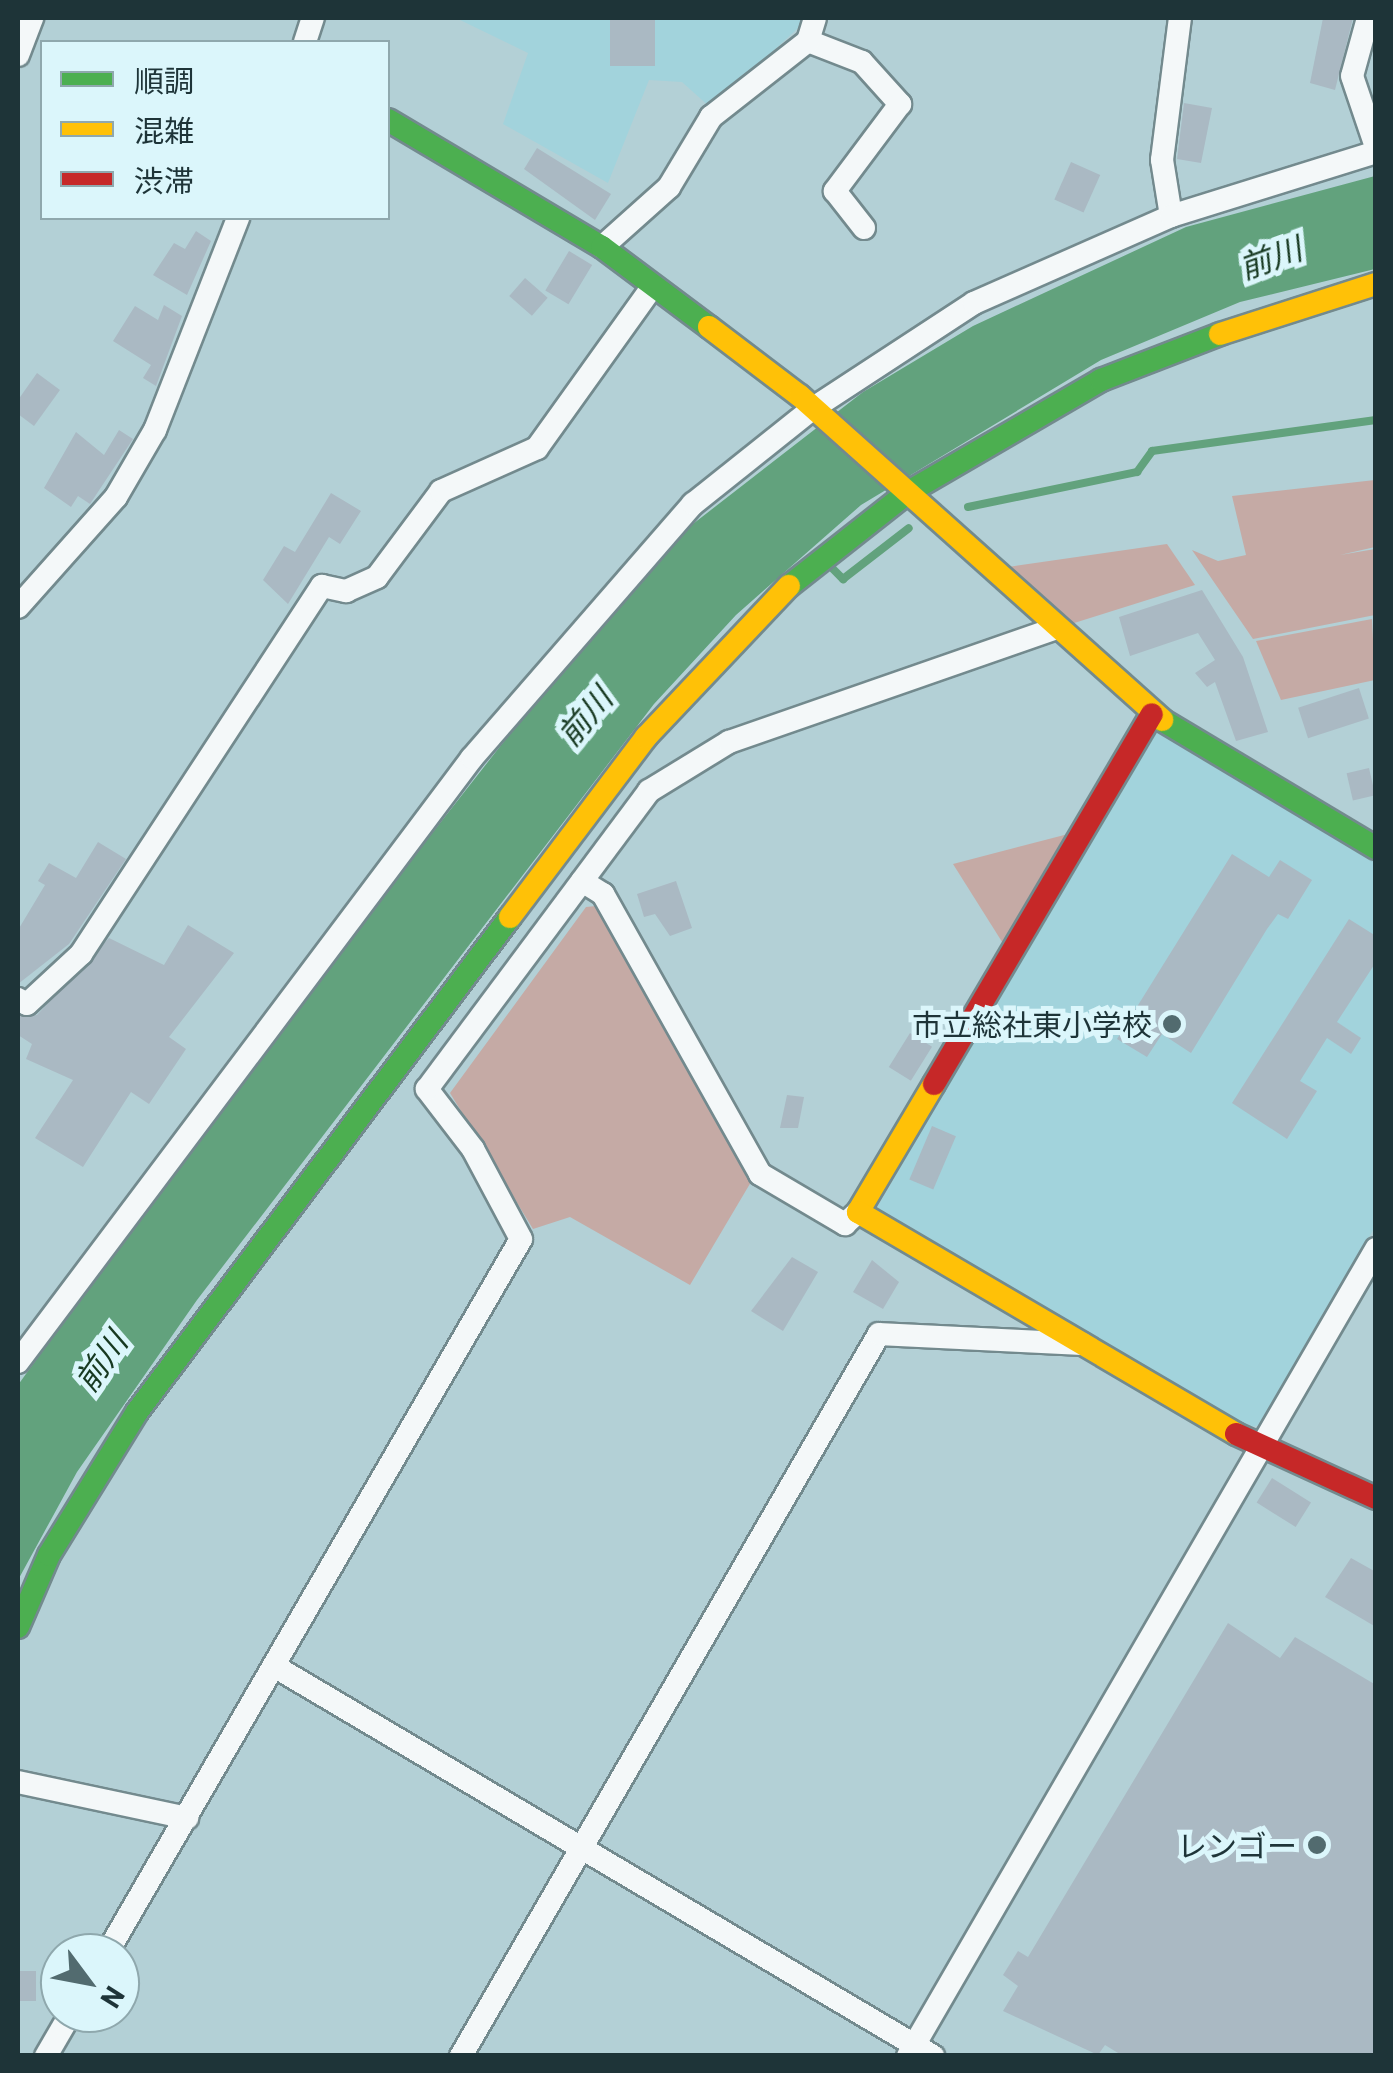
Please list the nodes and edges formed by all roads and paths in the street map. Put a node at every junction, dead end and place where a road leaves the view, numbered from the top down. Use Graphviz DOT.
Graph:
graph roads {
  1 [pos="32,18"];
  2 [pos="814,18"];
  3 [pos="1180,18"];
  4 [pos="1368,18"];
  5 [pos="808,41"];
  6 [pos="18,56"];
  7 [pos="390,121"];
  8 [pos="1376,150"];
  9 [pos="1171,216"];
  10 [pos="237,220"];
  11 [pos="864,228"];
  12 [pos="602,246"];
  13 [pos="1376,284"];
  14 [pos="653,286"];
  15 [pos="814,412"];
  16 [pos="904,490"];
  17 [pos="18,607"];
  18 [pos="1057,628"];
  19 [pos="1152,714"];
  20 [pos="1376,848"];
  21 [pos="582,881"];
  22 [pos="18,999"];
  23 [pos="858,1212"];
  24 [pos="1376,1249"];
  25 [pos="1082,1344"];
  26 [pos="18,1362"];
  27 [pos="1259,1448"];
  28 [pos="1376,1498"];
  29 [pos="18,1627"];
  30 [pos="274,1666"];
  31 [pos="18,1782"];
  32 [pos="187,1818"];
  33 [pos="583,1847"];
  34 [pos="118,1933"];
  35 [pos="59,2033"];
  36 [pos="918,2052"];
  37 [pos="46,2056"];
  38 [pos="461,2056"];
  1 -- 6 [label="street"];
  2 -- 5 [label="street"];
  3 -- 9 [label="street"];
  4 -- 8 [label="street"];
  5 -- 11 [label="street"];
  5 -- 12 [label="street"];
  7 -- 12 [label="street"];
  8 -- 9 [label="street"];
  9 -- 15 [label="street"];
  10 -- 17 [label="street"];
  12 -- 14 [label="street"];
  13 -- 16 [label="street"];
  14 -- 15 [label="street"];
  14 -- 22 [label="street"];
  15 -- 16 [label="street"];
  15 -- 26 [label="street"];
  16 -- 18 [label="street"];
  16 -- 29 [label="street"];
  18 -- 19 [label="street"];
  18 -- 21 [label="street"];
  19 -- 20 [label="street"];
  19 -- 23 [label="street"];
  21 -- 23 [label="street"];
  21 -- 30 [label="street"];
  23 -- 25 [label="street"];
  24 -- 27 [label="street"];
  25 -- 27 [label="street"];
  25 -- 33 [label="street"];
  27 -- 28 [label="street"];
  27 -- 36 [label="street"];
  30 -- 32 [label="street"];
  30 -- 33 [label="street"];
  31 -- 32 [label="street"];
  32 -- 34 [label="street"];
  33 -- 36 [label="street"];
  33 -- 38 [label="street"];
  35 -- 37 [label="street"];
}
